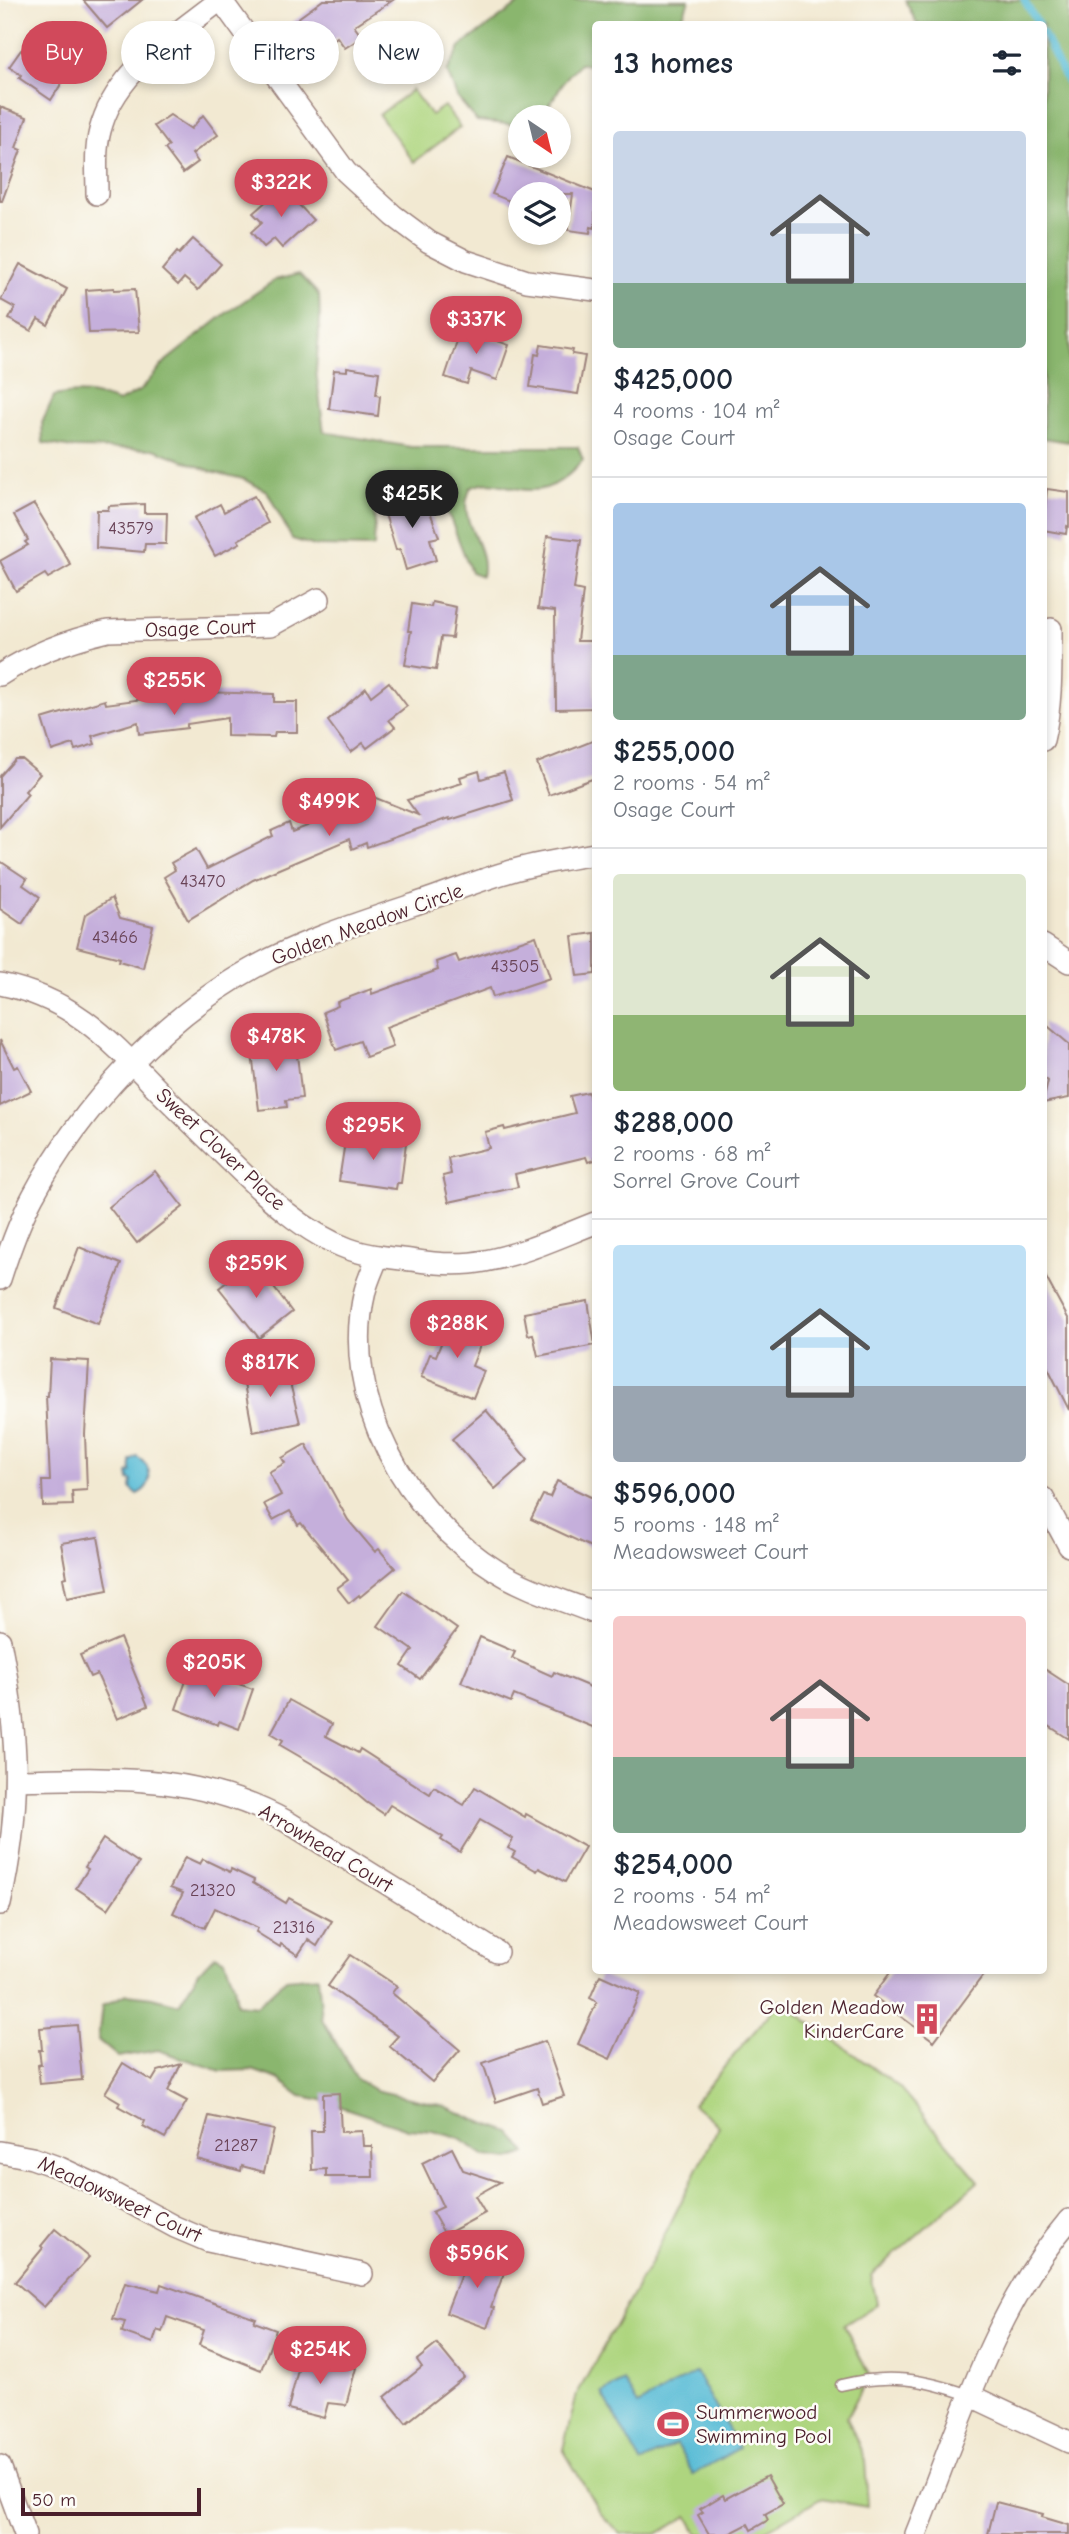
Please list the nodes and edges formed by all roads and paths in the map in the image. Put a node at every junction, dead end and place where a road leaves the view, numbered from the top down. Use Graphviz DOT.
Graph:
graph roads {
  1 [pos="221,0"];
  2 [pos="97,194"];
  3 [pos="592,290"];
  4 [pos="319,599"];
  5 [pos="1051,629"];
  6 [pos="0,675"];
  7 [pos="1047,723"];
  8 [pos="592,855"];
  9 [pos="1047,947"];
  10 [pos="1069,962"];
  11 [pos="0,985"];
  12 [pos="133,1063"];
  13 [pos="592,1224"];
  14 [pos="378,1256"];
  15 [pos="0,1279"];
  16 [pos="1047,1505"];
  17 [pos="1069,1546"];
  18 [pos="592,1611"];
  19 [pos="0,1641"];
  20 [pos="16,1780"];
  21 [pos="0,1904"];
  22 [pos="497,1952"];
  23 [pos="0,2152"];
  24 [pos="1069,2220"];
  25 [pos="362,2274"];
  26 [pos="841,2385"];
  27 [pos="969,2395"];
  28 [pos="1069,2442"];
  29 [pos="0,2466"];
  30 [pos="25,2534"];
  31 [pos="916,2534"];
  1 -- 2 [label="street"];
  1 -- 3 [label="street"];
  4 -- 6 [label="street, Osage Court"];
  5 -- 7 [label="street"];
  8 -- 12 [label="street, Golden Meadow Circle"];
  9 -- 10 [label="street"];
  11 -- 12 [label="street, Sweet Clover Place"];
  12 -- 14 [label="street, Sweet Clover Place"];
  12 -- 15 [label="street, Golden Meadow Circle"];
  13 -- 14 [label="street, Sweet Clover Place"];
  14 -- 18 [label="street"];
  16 -- 17 [label="street"];
  19 -- 20 [label="street"];
  20 -- 21 [label="street"];
  20 -- 22 [label="street, Arrowhead Court"];
  23 -- 25 [label="street, Meadowsweet Court"];
  24 -- 27 [label="street"];
  26 -- 27 [label="lane"];
  27 -- 28 [label="street"];
  27 -- 31 [label="street"];
  29 -- 30 [label="street"];
}
